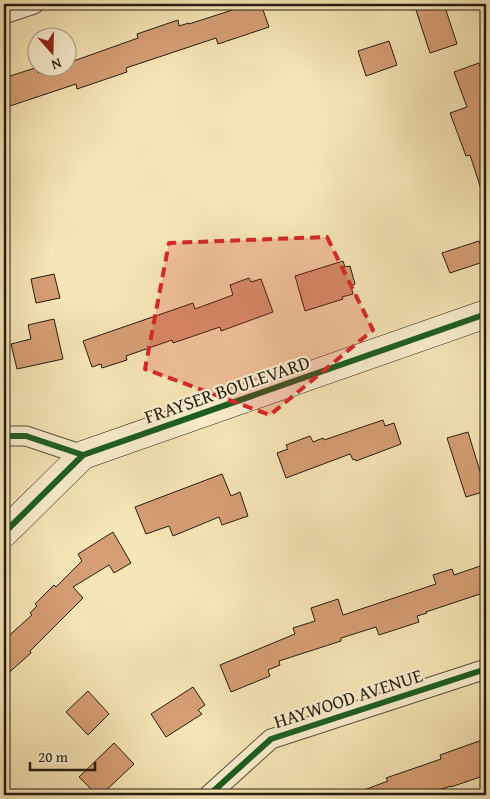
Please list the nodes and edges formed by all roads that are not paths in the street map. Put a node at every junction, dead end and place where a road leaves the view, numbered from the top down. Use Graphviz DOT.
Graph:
graph roads {
  1 [pos="34,4"];
  2 [pos="4,14"];
  3 [pos="486,314"];
  4 [pos="4,436"];
  5 [pos="84,455"];
  6 [pos="4,532"];
  7 [pos="486,669"];
  8 [pos="209,795"];
  1 -- 2 [label="street"];
  3 -- 5 [label="main road, FRAYSER BOULEVARD"];
  4 -- 5 [label="street"];
  5 -- 6 [label="main road, FRAYSER BOULEVARD"];
  7 -- 8 [label="street, HAYWOOD AVENUE"];
}
